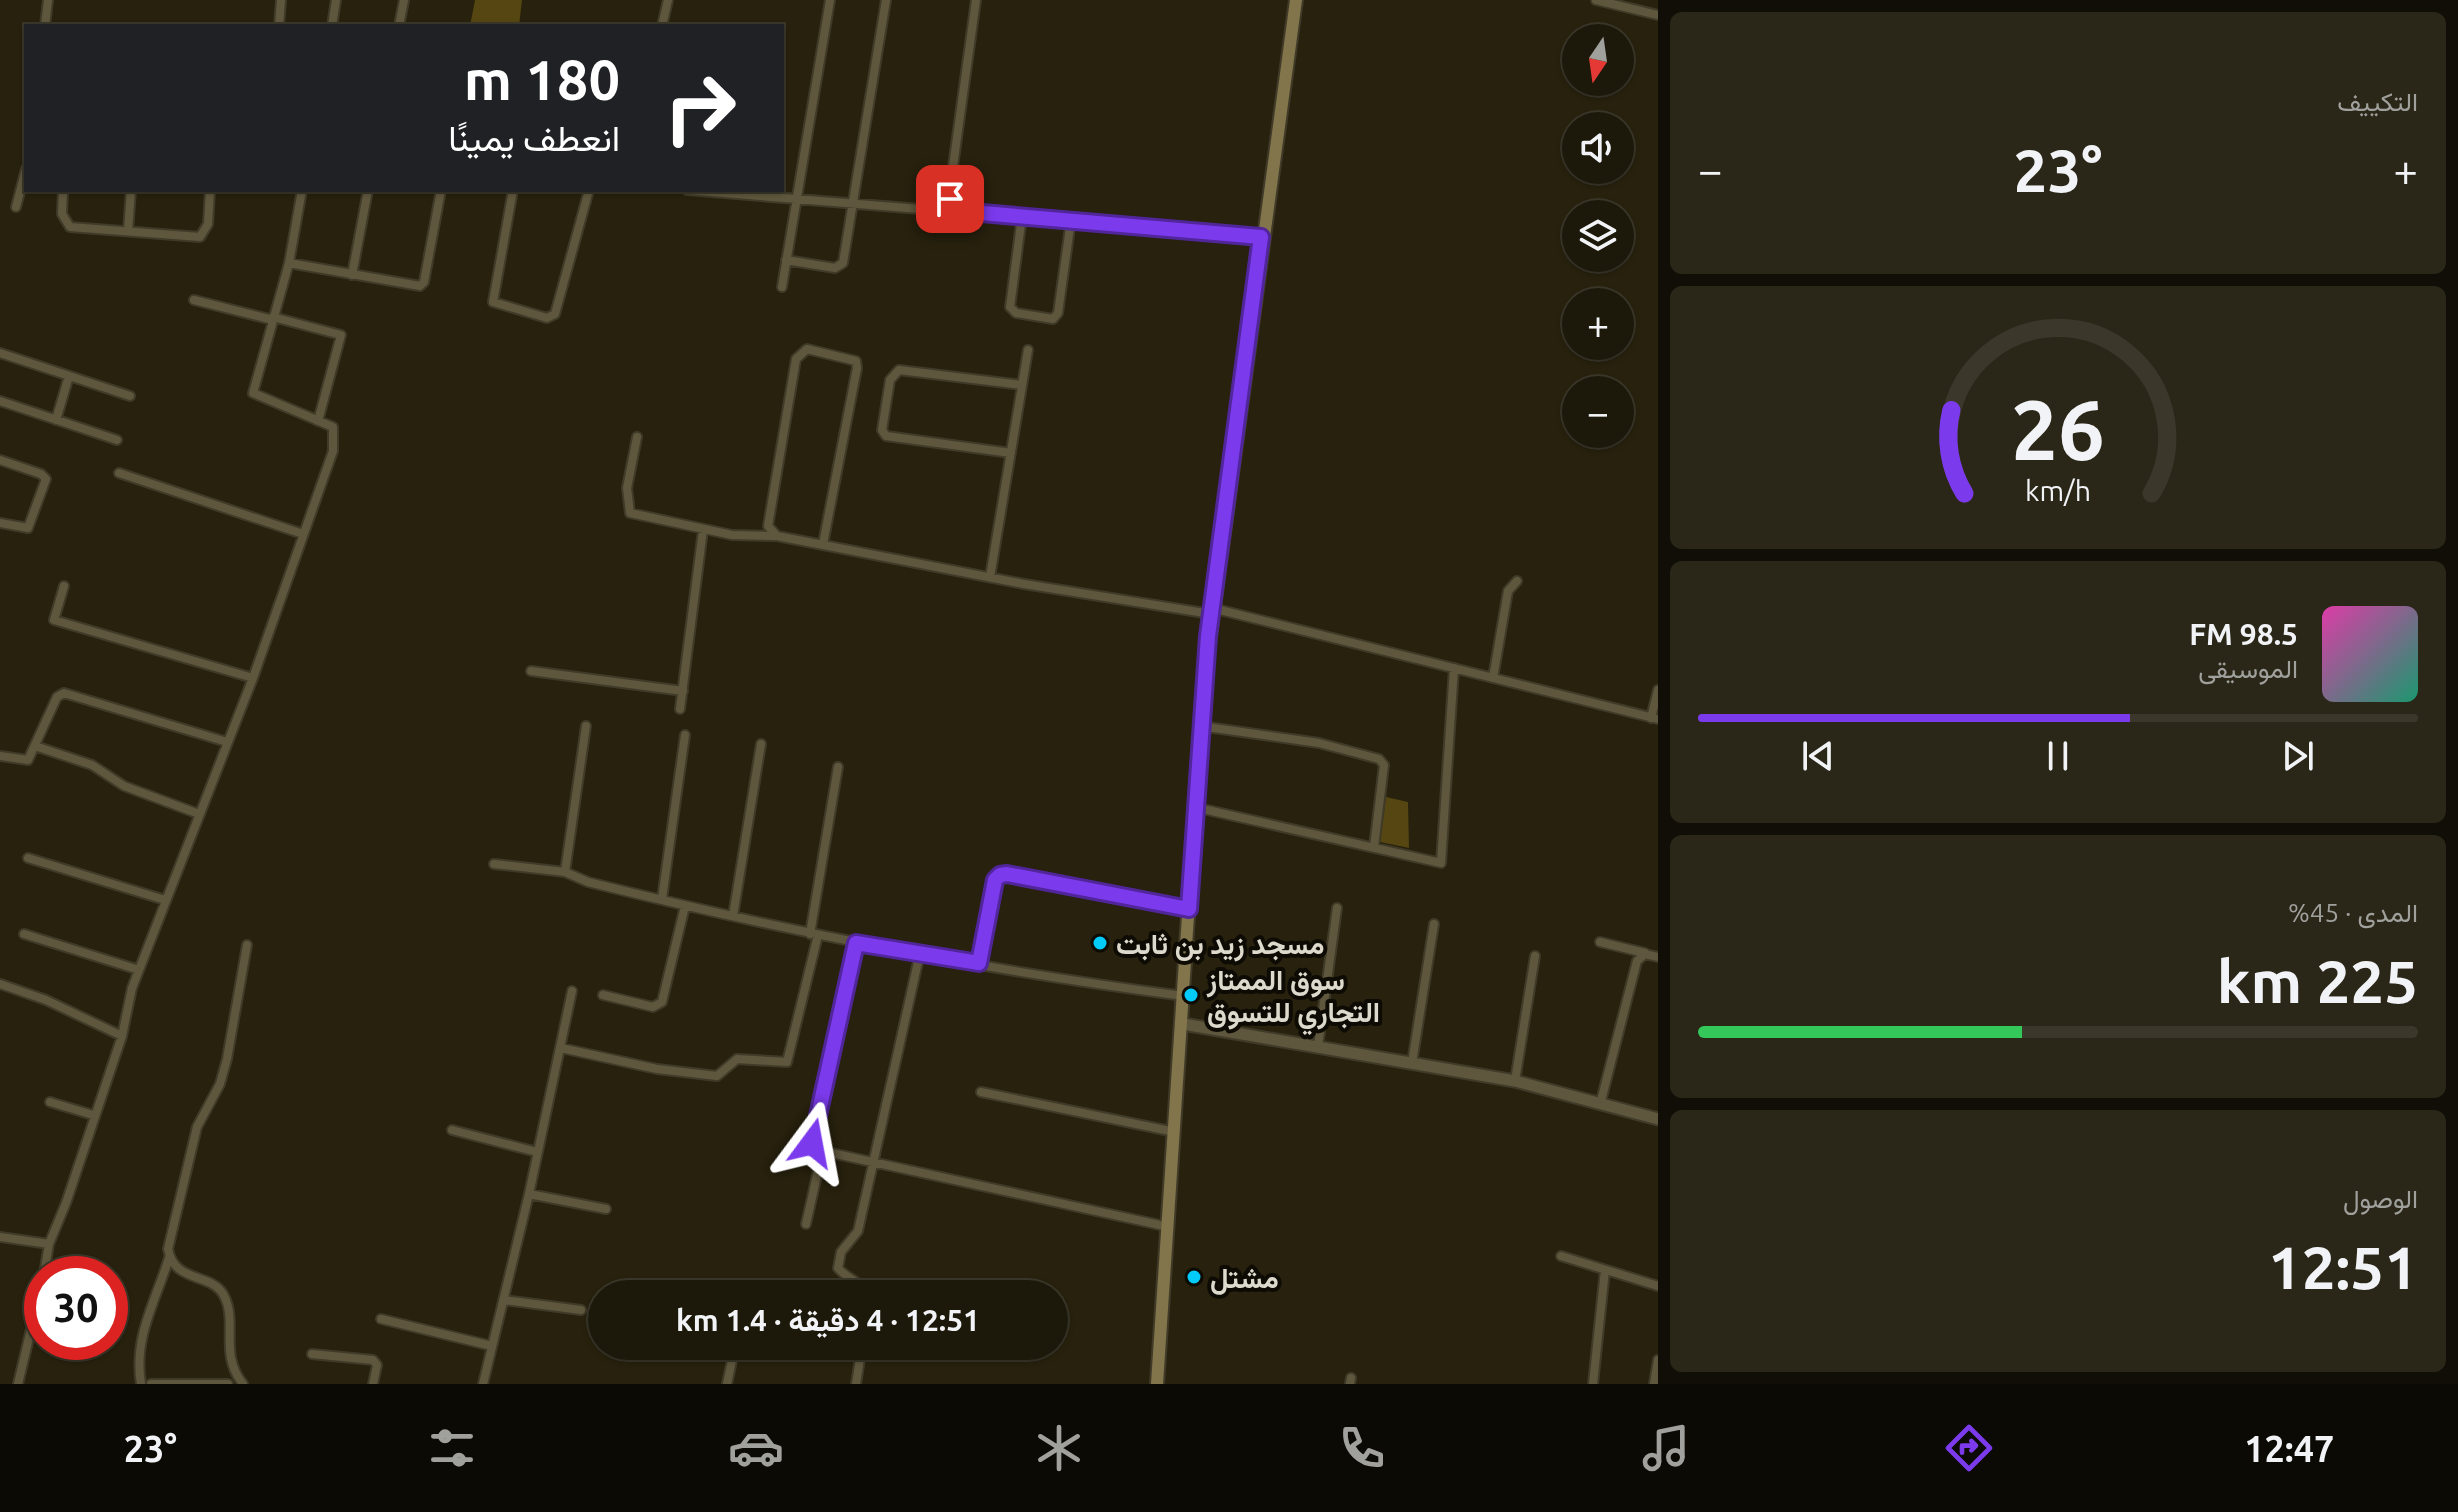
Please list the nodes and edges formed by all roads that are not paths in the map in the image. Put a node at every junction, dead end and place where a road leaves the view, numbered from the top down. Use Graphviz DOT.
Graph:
graph roads {
  1 [pos="48,0"];
  2 [pos="281,0"];
  3 [pos="336,0"];
  4 [pos="404,0"];
  5 [pos="668,0"];
  6 [pos="830,0"];
  7 [pos="886,0"];
  8 [pos="976,0"];
  9 [pos="1296,0"];
  10 [pos="1596,0"];
  11 [pos="1658,15"];
  12 [pos="45,24"];
  13 [pos="279,24"];
  14 [pos="332,24"];
  15 [pos="399,24"];
  16 [pos="662,24"];
  17 [pos="24,177"];
  18 [pos="63,192"];
  19 [pos="131,192"];
  20 [pos="210,192"];
  21 [pos="302,192"];
  22 [pos="368,192"];
  23 [pos="441,192"];
  24 [pos="513,192"];
  25 [pos="588,192"];
  26 [pos="718,192"];
  27 [pos="796,197"];
  28 [pos="854,202"];
  29 [pos="16,207"];
  30 [pos="947,210"];
  31 [pos="1022,216"];
  32 [pos="1071,220"];
  33 [pos="128,231"];
  34 [pos="1261,237"];
  35 [pos="786,260"];
  36 [pos="289,263"];
  37 [pos="352,275"];
  38 [pos="782,287"];
  39 [pos="194,300"];
  40 [pos="273,319"];
  41 [pos="1028,350"];
  42 [pos="0,353"];
  43 [pos="69,376"];
  44 [pos="1022,385"];
  45 [pos="130,396"];
  46 [pos="0,401"];
  47 [pos="56,420"];
  48 [pos="318,421"];
  49 [pos="637,437"];
  50 [pos="117,440"];
  51 [pos="1011,453"];
  52 [pos="0,460"];
  53 [pos="119,473"];
  54 [pos="0,523"];
  55 [pos="703,530"];
  56 [pos="303,534"];
  57 [pos="777,536"];
  58 [pos="823,544"];
  59 [pos="990,577"];
  60 [pos="1517,581"];
  61 [pos="64,586"];
  62 [pos="1211,611"];
  63 [pos="1454,668"];
  64 [pos="531,671"];
  65 [pos="253,678"];
  66 [pos="1493,678"];
  67 [pos="1658,690"];
  68 [pos="683,691"];
  69 [pos="680,709"];
  70 [pos="1654,719"];
  71 [pos="586,726"];
  72 [pos="1200,726"];
  73 [pos="685,735"];
  74 [pos="227,742"];
  75 [pos="761,744"];
  76 [pos="35,746"];
  77 [pos="0,756"];
  78 [pos="838,767"];
  79 [pos="1194,807"];
  80 [pos="199,814"];
  81 [pos="1374,847"];
  82 [pos="28,858"];
  83 [pos="494,864"];
  84 [pos="565,872"];
  85 [pos="662,899"];
  86 [pos="165,900"];
  87 [pos="685,906"];
  88 [pos="1337,908"];
  89 [pos="1189,909"];
  90 [pos="733,916"];
  91 [pos="1434,924"];
  92 [pos="24,934"];
  93 [pos="814,935"];
  94 [pos="1600,942"];
  95 [pos="856,943"];
  96 [pos="247,945"];
  97 [pos="920,953"];
  98 [pos="1645,954"];
  99 [pos="1535,956"];
  100 [pos="1658,957"];
  101 [pos="979,963"];
  102 [pos="139,970"];
  103 [pos="0,984"];
  104 [pos="572,991"];
  105 [pos="603,995"];
  106 [pos="1185,996"];
  107 [pos="1183,1024"];
  108 [pos="122,1036"];
  109 [pos="1318,1046"];
  110 [pos="561,1048"];
  111 [pos="1412,1063"];
  112 [pos="1515,1081"];
  113 [pos="981,1092"];
  114 [pos="1601,1101"];
  115 [pos="50,1102"];
  116 [pos="93,1115"];
  117 [pos="1658,1119"];
  118 [pos="452,1130"];
  119 [pos="1176,1132"];
  120 [pos="537,1152"];
  121 [pos="822,1153"];
  122 [pos="874,1163"];
  123 [pos="529,1194"];
  124 [pos="606,1209"];
  125 [pos="806,1224"];
  126 [pos="1170,1227"];
  127 [pos="0,1237"];
  128 [pos="49,1244"];
  129 [pos="47,1256"];
  130 [pos="1561,1256"];
  131 [pos="169,1258"];
  132 [pos="1605,1270"];
  133 [pos="851,1280"];
  134 [pos="1658,1286"];
  135 [pos="504,1300"];
  136 [pos="581,1310"];
  137 [pos="381,1319"];
  138 [pos="492,1346"];
  139 [pos="312,1354"];
  140 [pos="24,1359"];
  141 [pos="732,1360"];
  142 [pos="860,1360"];
  143 [pos="1658,1360"];
  144 [pos="18,1384"];
  145 [pos="141,1384"];
  146 [pos="151,1384"];
  147 [pos="228,1384"];
  148 [pos="243,1384"];
  149 [pos="373,1384"];
  150 [pos="483,1384"];
  151 [pos="727,1384"];
  152 [pos="856,1384"];
  153 [pos="1157,1384"];
  154 [pos="1593,1384"];
  155 [pos="1654,1384"];
  1 -- 12 [label="street"];
  2 -- 13 [label="street"];
  3 -- 14 [label="street"];
  4 -- 15 [label="street"];
  5 -- 16 [label="street"];
  6 -- 27 [label="street"];
  7 -- 28 [label="street"];
  8 -- 30 [label="street"];
  9 -- 34 [label="main road"];
  10 -- 11 [label="street"];
  17 -- 29 [label="street"];
  18 -- 33 [label="street"];
  19 -- 33 [label="street"];
  20 -- 33 [label="street"];
  21 -- 36 [label="street"];
  22 -- 37 [label="street"];
  23 -- 37 [label="street"];
  24 -- 25 [label="street"];
  26 -- 27 [label="street"];
  27 -- 28 [label="street"];
  27 -- 35 [label="street"];
  28 -- 30 [label="street"];
  28 -- 35 [label="street"];
  30 -- 31 [label="street"];
  31 -- 32 [label="street"];
  31 -- 32 [label="street"];
  32 -- 34 [label="street"];
  34 -- 62 [label="main road"];
  35 -- 38 [label="street"];
  36 -- 37 [label="street"];
  36 -- 40 [label="street"];
  39 -- 40 [label="street"];
  40 -- 48 [label="street"];
  40 -- 48 [label="street"];
  41 -- 44 [label="street"];
  42 -- 43 [label="street"];
  43 -- 45 [label="street"];
  43 -- 47 [label="street"];
  44 -- 51 [label="street"];
  44 -- 51 [label="street"];
  46 -- 47 [label="street"];
  47 -- 50 [label="street"];
  48 -- 56 [label="street"];
  49 -- 55 [label="street"];
  51 -- 59 [label="street"];
  52 -- 54 [label="street"];
  53 -- 56 [label="street"];
  55 -- 57 [label="street"];
  55 -- 68 [label="street"];
  56 -- 65 [label="street"];
  57 -- 58 [label="street"];
  57 -- 58 [label="street"];
  58 -- 59 [label="street"];
  59 -- 62 [label="street"];
  60 -- 66 [label="street"];
  61 -- 65 [label="street"];
  62 -- 63 [label="street"];
  62 -- 72 [label="main road"];
  63 -- 66 [label="street"];
  63 -- 81 [label="street"];
  64 -- 68 [label="street"];
  65 -- 74 [label="street"];
  66 -- 70 [label="street"];
  67 -- 70 [label="street"];
  68 -- 69 [label="street"];
  71 -- 84 [label="street"];
  72 -- 79 [label="main road"];
  72 -- 81 [label="street"];
  73 -- 85 [label="street"];
  74 -- 76 [label="street"];
  74 -- 80 [label="street"];
  75 -- 90 [label="street"];
  76 -- 77 [label="street"];
  76 -- 80 [label="street"];
  78 -- 93 [label="street"];
  79 -- 81 [label="street"];
  79 -- 89 [label="main road"];
  80 -- 86 [label="street"];
  82 -- 86 [label="street"];
  83 -- 84 [label="street"];
  84 -- 85 [label="street"];
  85 -- 87 [label="street"];
  86 -- 102 [label="street"];
  87 -- 90 [label="street"];
  87 -- 105 [label="street"];
  88 -- 109 [label="street"];
  89 -- 101 [label="street"];
  89 -- 106 [label="main road"];
  90 -- 93 [label="street"];
  91 -- 111 [label="street"];
  92 -- 102 [label="street"];
  93 -- 95 [label="street"];
  93 -- 110 [label="street"];
  94 -- 98 [label="street"];
  95 -- 97 [label="street"];
  95 -- 121 [label="street"];
  96 -- 131 [label="street"];
  97 -- 101 [label="street"];
  97 -- 122 [label="street"];
  98 -- 100 [label="street"];
  98 -- 114 [label="street"];
  99 -- 112 [label="street"];
  101 -- 106 [label="street"];
  102 -- 108 [label="street"];
  103 -- 108 [label="street"];
  104 -- 110 [label="street"];
  106 -- 107 [label="main road"];
  107 -- 109 [label="street"];
  107 -- 119 [label="main road"];
  108 -- 116 [label="street"];
  109 -- 111 [label="street"];
  110 -- 120 [label="street"];
  111 -- 112 [label="street"];
  112 -- 114 [label="street"];
  113 -- 119 [label="street"];
  114 -- 117 [label="street"];
  115 -- 116 [label="street"];
  116 -- 128 [label="street"];
  118 -- 120 [label="street"];
  119 -- 126 [label="main road"];
  120 -- 123 [label="street"];
  121 -- 122 [label="street"];
  121 -- 125 [label="street"];
  122 -- 126 [label="street"];
  122 -- 133 [label="street"];
  123 -- 124 [label="street"];
  123 -- 135 [label="street"];
  126 -- 153 [label="main road"];
  127 -- 128 [label="street"];
  128 -- 129 [label="street"];
  130 -- 132 [label="street"];
  131 -- 145 [label="street"];
  131 -- 148 [label="street"];
  132 -- 134 [label="street"];
  132 -- 154 [label="street"];
  135 -- 136 [label="street"];
  135 -- 138 [label="street"];
  137 -- 138 [label="street"];
  138 -- 150 [label="street"];
  139 -- 149 [label="street"];
  140 -- 144 [label="street"];
  141 -- 151 [label="street"];
  142 -- 152 [label="street"];
  143 -- 155 [label="street"];
  146 -- 147 [label="street"];
}
